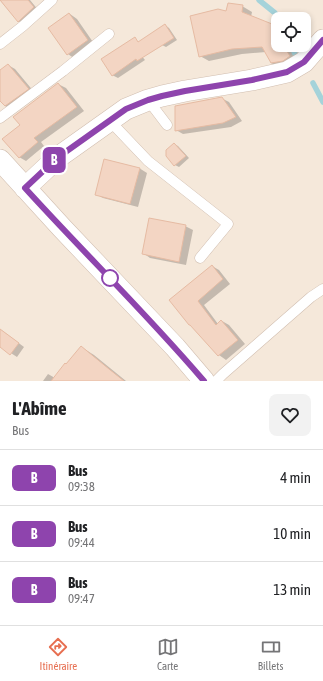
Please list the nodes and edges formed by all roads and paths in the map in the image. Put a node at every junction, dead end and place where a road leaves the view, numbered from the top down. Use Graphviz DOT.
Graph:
graph roads {
  1 [pos="52,0"];
  2 [pos="109,34"];
  3 [pos="323,40"];
  4 [pos="0,44"];
  5 [pos="148,100"];
  6 [pos="0,118"];
  7 [pos="109,120"];
  8 [pos="167,125"];
  9 [pos="0,160"];
  10 [pos="25,188"];
  11 [pos="200,258"];
  12 [pos="323,289"];
  13 [pos="204,381"];
  14 [pos="216,381"];
  1 -- 4 [label="lane"];
  2 -- 6 [label="lane"];
  3 -- 5 [label="street"];
  5 -- 7 [label="street"];
  5 -- 8 [label="lane"];
  7 -- 10 [label="street"];
  7 -- 11 [label="lane"];
  9 -- 10 [label="street"];
  10 -- 13 [label="street"];
  12 -- 14 [label="lane"];
}
